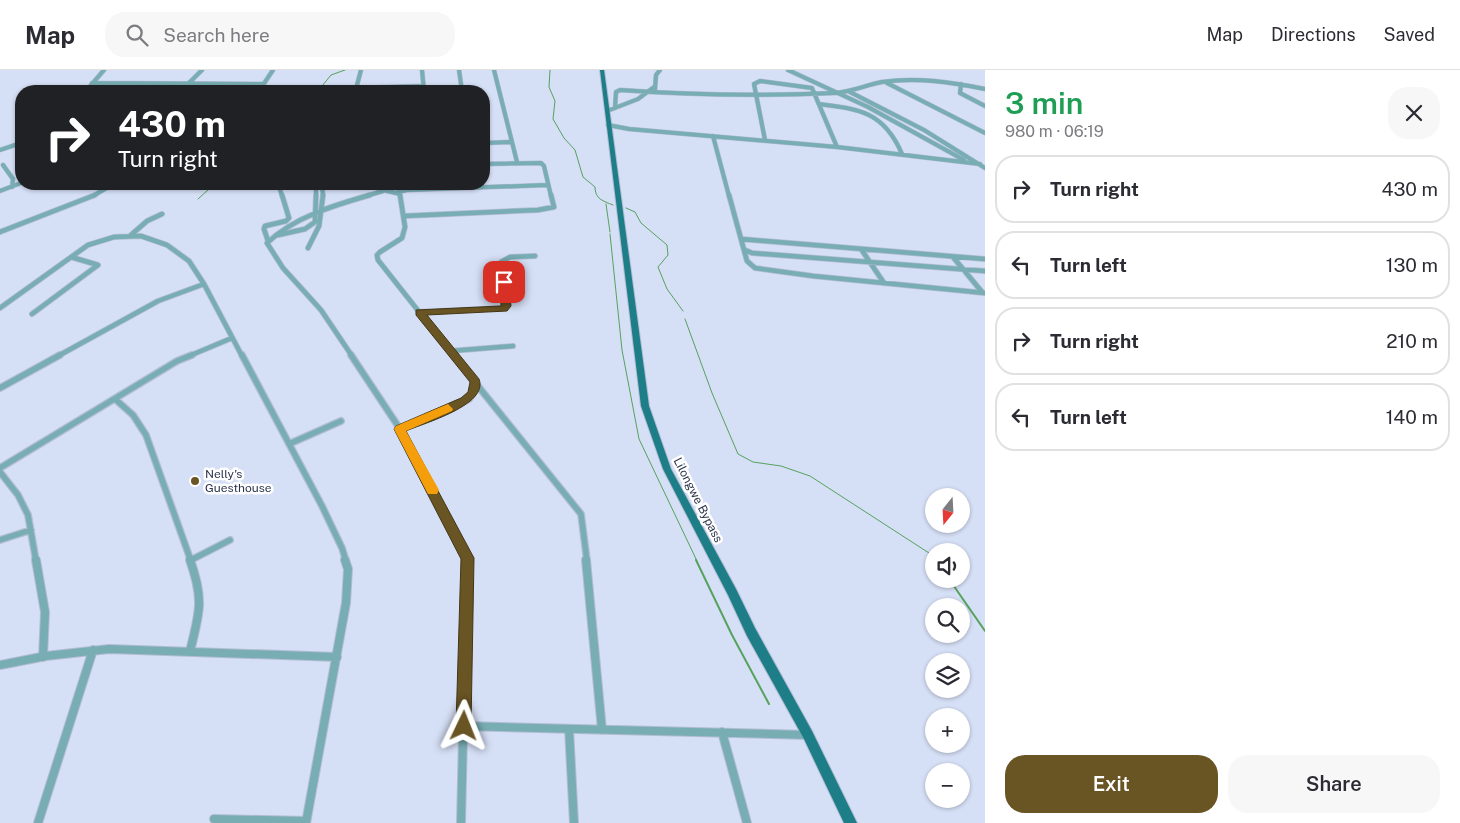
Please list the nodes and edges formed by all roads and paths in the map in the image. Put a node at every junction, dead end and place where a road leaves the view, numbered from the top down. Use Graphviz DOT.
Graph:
graph roads {
  1 [pos="104,70"];
  2 [pos="202,70"];
  3 [pos="273,70"];
  4 [pos="361,70"];
  5 [pos="422,70"];
  6 [pos="459,70"];
  7 [pos="494,70"];
  8 [pos="602,70"];
  9 [pos="660,70"];
  10 [pos="788,70"];
  11 [pos="885,82"];
  12 [pos="92,83"];
  13 [pos="164,84"];
  14 [pos="188,84"];
  15 [pos="217,84"];
  16 [pos="264,84"];
  17 [pos="961,84"];
  18 [pos="220,85"];
  19 [pos="357,85"];
  20 [pos="424,85"];
  21 [pos="461,85"];
  22 [pos="654,87"];
  23 [pos="985,89"];
  24 [pos="648,92"];
  25 [pos="850,92"];
  26 [pos="658,93"];
  27 [pos="814,93"];
  28 [pos="839,93"];
  29 [pos="756,94"];
  30 [pos="819,104"];
  31 [pos="985,106"];
  32 [pos="868,107"];
  33 [pos="611,109"];
  34 [pos="859,110"];
  35 [pos="608,124"];
  36 [pos="985,128"];
  37 [pos="979,130"];
  38 [pos="985,133"];
  39 [pos="713,136"];
  40 [pos="765,140"];
  41 [pos="490,142"];
  42 [pos="512,142"];
  43 [pos="15,144"];
  44 [pos="837,147"];
  45 [pos="0,150"];
  46 [pos="902,154"];
  47 [pos="517,162"];
  48 [pos="968,162"];
  49 [pos="490,164"];
  50 [pos="980,164"];
  51 [pos="3,166"];
  52 [pos="985,168"];
  53 [pos="547,185"];
  54 [pos="15,186"];
  55 [pos="12,187"];
  56 [pos="490,187"];
  57 [pos="103,190"];
  58 [pos="282,190"];
  59 [pos="316,190"];
  60 [pos="323,190"];
  61 [pos="384,190"];
  62 [pos="407,190"];
  63 [pos="0,191"];
  64 [pos="398,192"];
  65 [pos="322,211"];
  66 [pos="162,214"];
  67 [pos="316,214"];
  68 [pos="404,216"];
  69 [pos="0,232"];
  70 [pos="131,235"];
  71 [pos="276,236"];
  72 [pos="741,239"];
  73 [pos="268,241"];
  74 [pos="308,248"];
  75 [pos="861,249"];
  76 [pos="745,250"];
  77 [pos="535,256"];
  78 [pos="71,257"];
  79 [pos="953,257"];
  80 [pos="985,259"];
  81 [pos="870,262"];
  82 [pos="964,270"];
  83 [pos="985,272"];
  84 [pos="884,283"];
  85 [pos="204,284"];
  86 [pos="984,292"];
  87 [pos="0,308"];
  88 [pos="419,312"];
  89 [pos="32,314"];
  90 [pos="232,338"];
  91 [pos="513,346"];
  92 [pos="450,350"];
  93 [pos="475,382"];
  94 [pos="0,388"];
  95 [pos="115,399"];
  96 [pos="341,421"];
  97 [pos="400,429"];
  98 [pos="289,444"];
  99 [pos="0,470"];
  100 [pos="31,530"];
  101 [pos="0,540"];
  102 [pos="230,540"];
  103 [pos="191,560"];
  104 [pos="93,650"];
  105 [pos="190,651"];
  106 [pos="43,657"];
  107 [pos="337,657"];
  108 [pos="0,665"];
  109 [pos="464,726"];
  110 [pos="569,729"];
  111 [pos="602,730"];
  112 [pos="722,732"];
  113 [pos="808,735"];
  114 [pos="214,819"];
  115 [pos="306,822"];
  116 [pos="38,823"];
  117 [pos="461,823"];
  118 [pos="574,823"];
  119 [pos="748,823"];
  120 [pos="851,823"];
  1 -- 12 [label="street"];
  2 -- 14 [label="street"];
  3 -- 16 [label="street"];
  4 -- 19 [label="street"];
  5 -- 20 [label="street"];
  6 -- 21 [label="street"];
  7 -- 42 [label="street"];
  8 -- 33 [label="main road, Lilongwe Bypass"];
  9 -- 22 [label="street"];
  10 -- 28 [label="street"];
  11 -- 17 [label="street"];
  11 -- 25 [label="street"];
  11 -- 37 [label="street"];
  12 -- 13 [label="street"];
  13 -- 14 [label="street"];
  14 -- 15 [label="street"];
  15 -- 16 [label="street"];
  15 -- 18 [label="street"];
  17 -- 23 [label="street"];
  17 -- 31 [label="street"];
  22 -- 24 [label="street"];
  22 -- 26 [label="street"];
  24 -- 26 [label="street"];
  24 -- 33 [label="street"];
  24 -- 33 [label="street"];
  25 -- 28 [label="street"];
  25 -- 50 [label="street"];
  26 -- 29 [label="street"];
  27 -- 28 [label="street"];
  27 -- 29 [label="street"];
  27 -- 29 [label="street"];
  27 -- 30 [label="street"];
  28 -- 32 [label="street"];
  29 -- 40 [label="street"];
  30 -- 34 [label="street"];
  30 -- 44 [label="street"];
  32 -- 34 [label="street"];
  32 -- 48 [label="street"];
  33 -- 35 [label="main road, Lilongwe Bypass"];
  34 -- 46 [label="street"];
  35 -- 39 [label="street"];
  35 -- 113 [label="main road, Lilongwe Bypass"];
  36 -- 37 [label="street"];
  37 -- 38 [label="street"];
  39 -- 40 [label="street"];
  39 -- 72 [label="street"];
  40 -- 44 [label="street"];
  41 -- 42 [label="street"];
  42 -- 47 [label="street"];
  43 -- 45 [label="street"];
  44 -- 46 [label="street"];
  46 -- 48 [label="street"];
  47 -- 49 [label="street"];
  47 -- 53 [label="street"];
  48 -- 50 [label="street"];
  50 -- 52 [label="street"];
  51 -- 55 [label="street"];
  53 -- 56 [label="street"];
  53 -- 68 [label="street"];
  54 -- 55 [label="street"];
  55 -- 63 [label="street"];
  57 -- 69 [label="street"];
  58 -- 73 [label="street"];
  59 -- 67 [label="street"];
  60 -- 65 [label="street"];
  61 -- 64 [label="street"];
  61 -- 65 [label="street"];
  62 -- 64 [label="street"];
  64 -- 68 [label="street"];
  65 -- 67 [label="street"];
  65 -- 74 [label="street"];
  66 -- 70 [label="street"];
  67 -- 71 [label="street"];
  67 -- 71 [label="street"];
  68 -- 88 [label="street"];
  70 -- 78 [label="street"];
  70 -- 85 [label="street"];
  71 -- 73 [label="street"];
  72 -- 75 [label="street"];
  72 -- 76 [label="street"];
  73 -- 97 [label="street"];
  75 -- 79 [label="street"];
  75 -- 81 [label="street"];
  76 -- 81 [label="street"];
  76 -- 84 [label="street"];
  77 -- 88 [label="street"];
  78 -- 87 [label="street"];
  78 -- 89 [label="street"];
  79 -- 80 [label="street"];
  79 -- 82 [label="street"];
  81 -- 82 [label="street"];
  81 -- 84 [label="street"];
  82 -- 83 [label="street"];
  82 -- 86 [label="street"];
  84 -- 86 [label="street"];
  85 -- 90 [label="street"];
  85 -- 94 [label="street"];
  88 -- 92 [label="street"];
  90 -- 95 [label="street"];
  90 -- 98 [label="street"];
  91 -- 92 [label="street"];
  92 -- 93 [label="street"];
  93 -- 97 [label="street"];
  93 -- 111 [label="street"];
  95 -- 99 [label="street"];
  95 -- 103 [label="street"];
  96 -- 98 [label="street"];
  97 -- 109 [label="street"];
  98 -- 107 [label="street"];
  99 -- 100 [label="street"];
  100 -- 101 [label="street"];
  100 -- 106 [label="street"];
  102 -- 103 [label="street"];
  103 -- 105 [label="street"];
  104 -- 105 [label="street"];
  104 -- 106 [label="street"];
  104 -- 116 [label="street"];
  105 -- 107 [label="street"];
  106 -- 108 [label="street"];
  107 -- 115 [label="street"];
  109 -- 110 [label="street"];
  109 -- 117 [label="street"];
  110 -- 111 [label="street"];
  110 -- 118 [label="street"];
  111 -- 112 [label="street"];
  112 -- 113 [label="street"];
  112 -- 119 [label="street"];
  113 -- 120 [label="main road, Lilongwe Bypass"];
  114 -- 115 [label="street"];
}
